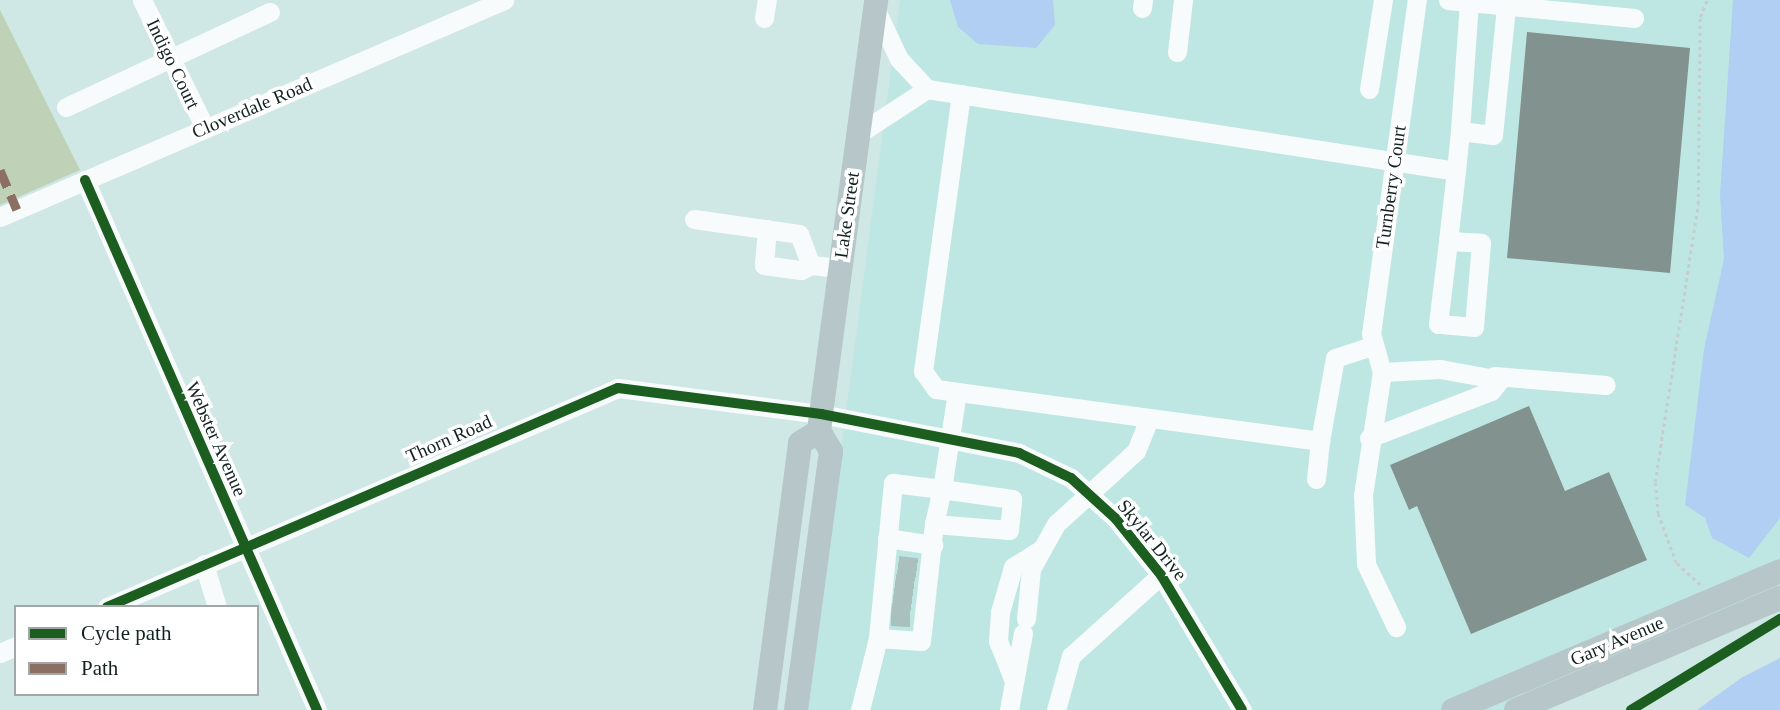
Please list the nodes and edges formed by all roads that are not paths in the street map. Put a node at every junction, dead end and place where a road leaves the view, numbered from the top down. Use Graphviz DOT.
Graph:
graph roads {
  1 [pos="142,0"];
  2 [pos="503,0"];
  3 [pos="1183,0"];
  4 [pos="1383,0"];
  5 [pos="1417,0"];
  6 [pos="1448,0"];
  7 [pos="1469,2"];
  8 [pos="875,4"];
  9 [pos="1506,6"];
  10 [pos="270,12"];
  11 [pos="1633,18"];
  12 [pos="1177,52"];
  13 [pos="170,58"];
  14 [pos="927,89"];
  15 [pos="1369,89"];
  16 [pos="961,94"];
  17 [pos="66,107"];
  18 [pos="205,128"];
  19 [pos="1460,131"];
  20 [pos="858,134"];
  21 [pos="1395,159"];
  22 [pos="1456,171"];
  23 [pos="85,180"];
  24 [pos="0,218"];
  25 [pos="694,219"];
  26 [pos="767,229"];
  27 [pos="1448,241"];
  28 [pos="811,265"];
  29 [pos="840,268"];
  30 [pos="1371,346"];
  31 [pos="1382,372"];
  32 [pos="1494,376"];
  33 [pos="1606,385"];
  34 [pos="957,392"];
  35 [pos="1149,418"];
  36 [pos="820,422"];
  37 [pos="1369,439"];
  38 [pos="1320,441"];
  39 [pos="948,443"];
  40 [pos="1316,478"];
  41 [pos="942,489"];
  42 [pos="1088,494"];
  43 [pos="934,524"];
  44 [pos="887,538"];
  45 [pos="933,545"];
  46 [pos="244,547"];
  47 [pos="1041,550"];
  48 [pos="204,564"];
  49 [pos="1780,571"];
  50 [pos="1161,575"];
  51 [pos="1780,598"];
  52 [pos="259,603"];
  53 [pos="112,605"];
  54 [pos="216,605"];
  55 [pos="1396,627"];
  56 [pos="878,638"];
  57 [pos="1014,681"];
  58 [pos="317,710"];
  59 [pos="765,710"];
  60 [pos="796,710"];
  61 [pos="860,710"];
  62 [pos="1009,710"];
  63 [pos="1056,710"];
  64 [pos="1242,710"];
  65 [pos="1453,710"];
  66 [pos="1516,710"];
  1 -- 13 [label="street, Indigo Court"];
  2 -- 18 [label="street, Cloverdale Road"];
  3 -- 12 [label="street"];
  4 -- 15 [label="street"];
  5 -- 21 [label="street, Turnberry Court"];
  6 -- 7 [label="street"];
  7 -- 9 [label="street"];
  7 -- 19 [label="street"];
  8 -- 14 [label="street"];
  8 -- 20 [label="main road, Lake Street"];
  9 -- 11 [label="street"];
  9 -- 19 [label="street"];
  10 -- 13 [label="street"];
  13 -- 17 [label="street"];
  13 -- 18 [label="street, Indigo Court"];
  14 -- 16 [label="street"];
  14 -- 20 [label="street"];
  16 -- 21 [label="street"];
  16 -- 34 [label="street"];
  18 -- 23 [label="street, Cloverdale Road"];
  19 -- 22 [label="street"];
  20 -- 29 [label="main road, Lake Street"];
  21 -- 22 [label="street"];
  21 -- 30 [label="street, Turnberry Court"];
  22 -- 27 [label="street"];
  23 -- 24 [label="street, Cloverdale Road"];
  23 -- 46 [label="street, Webster Avenue"];
  25 -- 26 [label="street"];
  26 -- 28 [label="street"];
  26 -- 28 [label="street"];
  28 -- 29 [label="street"];
  29 -- 36 [label="main road, Lake Street"];
  30 -- 31 [label="street"];
  30 -- 38 [label="street"];
  31 -- 32 [label="street"];
  31 -- 37 [label="street"];
  32 -- 33 [label="street"];
  32 -- 37 [label="street"];
  34 -- 35 [label="street"];
  34 -- 39 [label="street"];
  35 -- 38 [label="street"];
  35 -- 42 [label="street"];
  36 -- 39 [label="street, Skylar Drive"];
  36 -- 46 [label="street, Thorn Road"];
  36 -- 59 [label="main road"];
  36 -- 60 [label="main road, Lake Street"];
  37 -- 55 [label="street"];
  38 -- 40 [label="street"];
  39 -- 41 [label="street"];
  39 -- 42 [label="street, Skylar Drive"];
  41 -- 43 [label="street"];
  41 -- 43 [label="street"];
  41 -- 44 [label="street"];
  42 -- 47 [label="street"];
  42 -- 50 [label="street, Skylar Drive"];
  43 -- 45 [label="street"];
  44 -- 45 [label="street"];
  44 -- 56 [label="street"];
  45 -- 56 [label="street"];
  46 -- 48 [label="street, Thorn Road"];
  46 -- 52 [label="street, Webster Avenue"];
  47 -- 57 [label="street"];
  47 -- 57 [label="street"];
  48 -- 53 [label="street, Thorn Road"];
  48 -- 54 [label="street"];
  49 -- 65 [label="main road, Gary Avenue"];
  50 -- 63 [label="street"];
  50 -- 64 [label="street, Skylar Drive"];
  51 -- 66 [label="main road, Gary Avenue"];
  52 -- 58 [label="street, Webster Avenue"];
  56 -- 61 [label="street"];
  57 -- 62 [label="street"];
}
